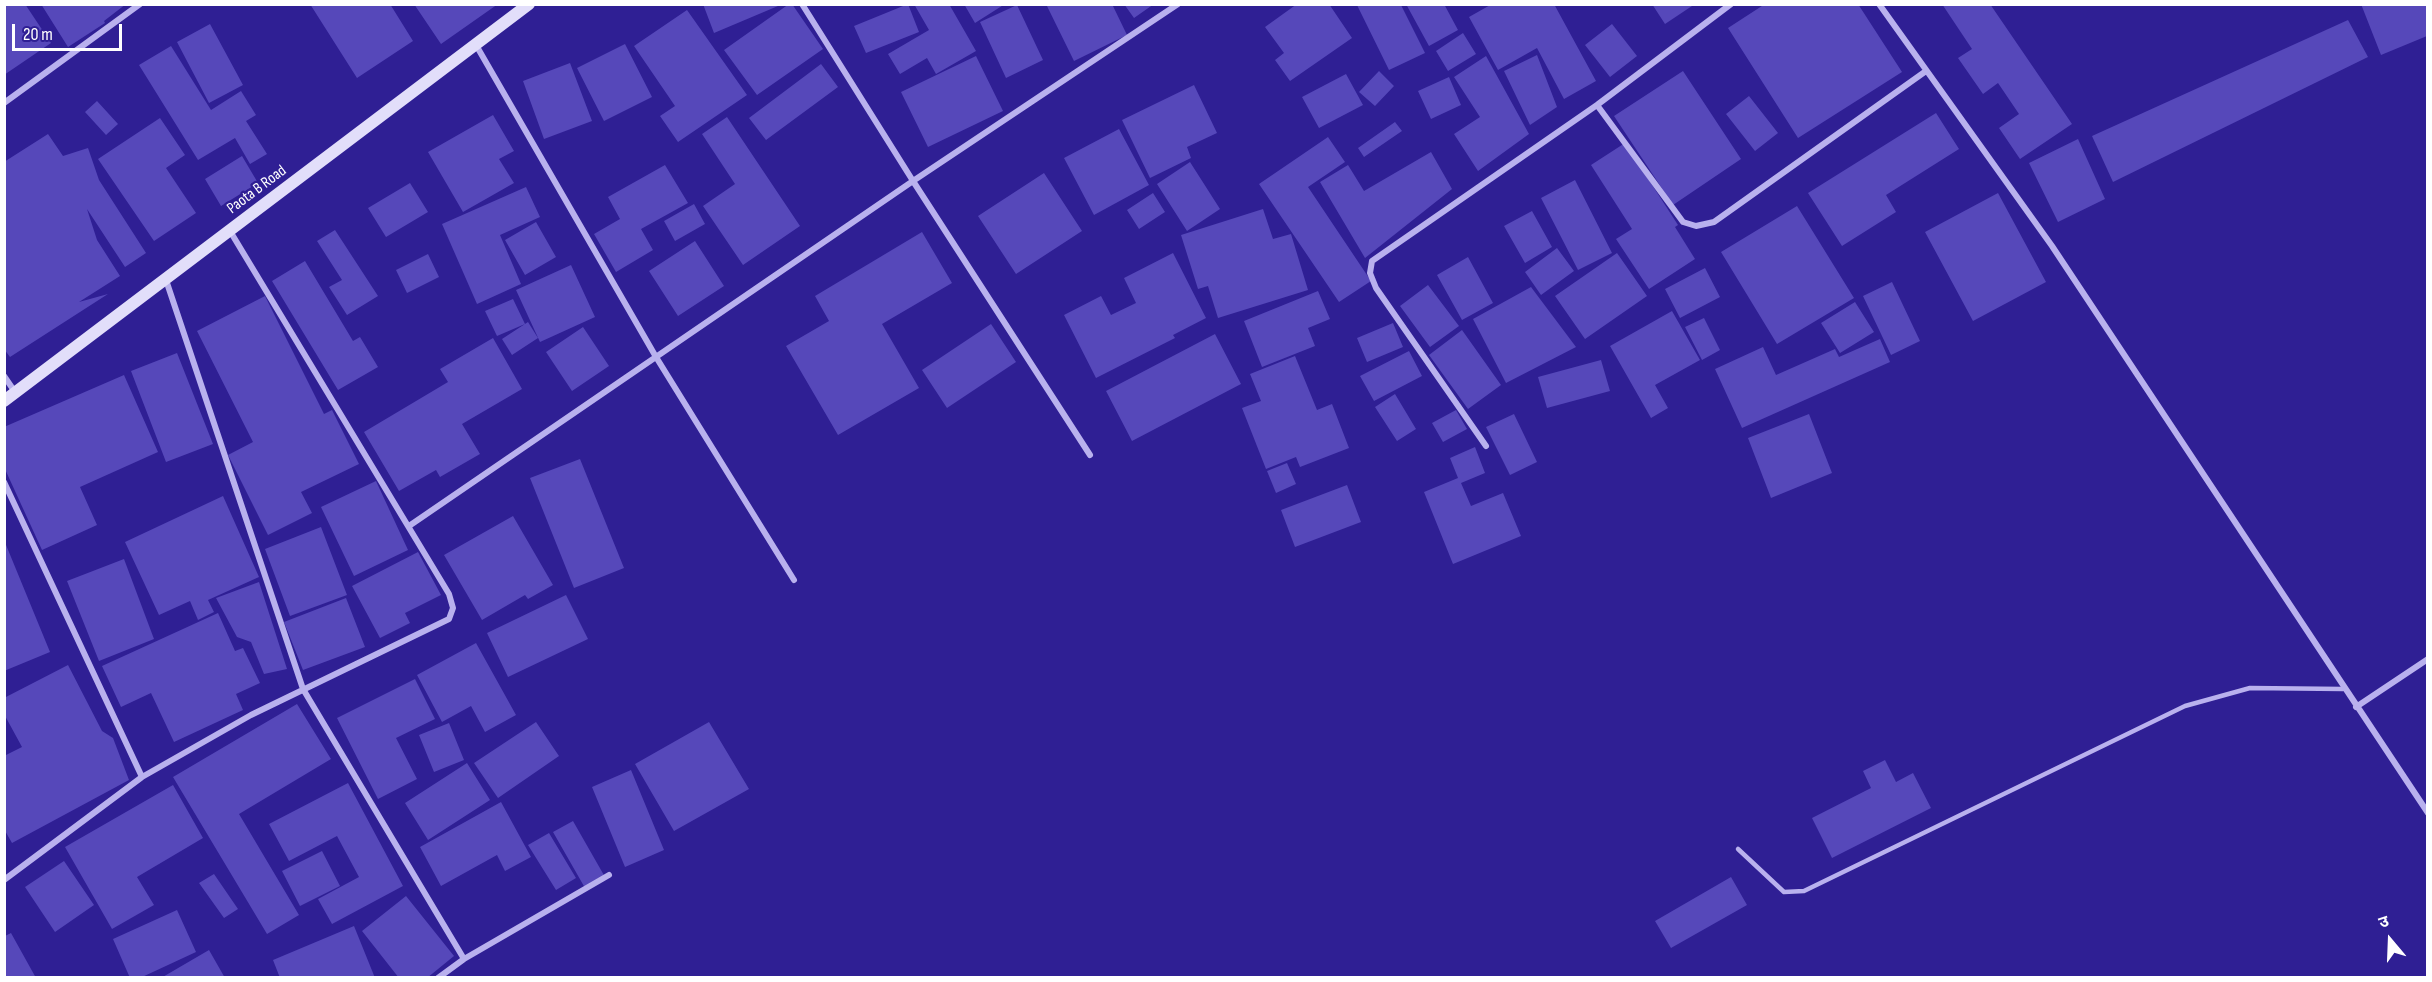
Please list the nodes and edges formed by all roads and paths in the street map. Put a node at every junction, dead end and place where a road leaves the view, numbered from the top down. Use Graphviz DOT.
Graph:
graph roads {
  1 [pos="140,4"];
  2 [pos="530,4"];
  3 [pos="802,4"];
  4 [pos="1178,4"];
  5 [pos="1731,4"];
  6 [pos="1879,4"];
  7 [pos="476,45"];
  8 [pos="1926,71"];
  9 [pos="4,103"];
  10 [pos="1597,105"];
  11 [pos="913,181"];
  12 [pos="230,231"];
  13 [pos="166,279"];
  14 [pos="656,357"];
  15 [pos="4,376"];
  16 [pos="16,392"];
  17 [pos="4,401"];
  18 [pos="1486,446"];
  19 [pos="1090,455"];
  20 [pos="4,482"];
  21 [pos="409,526"];
  22 [pos="794,580"];
  23 [pos="2427,659"];
  24 [pos="303,689"];
  25 [pos="2343,689"];
  26 [pos="2356,707"];
  27 [pos="141,777"];
  28 [pos="2427,813"];
  29 [pos="1738,849"];
  30 [pos="609,875"];
  31 [pos="4,880"];
  32 [pos="464,959"];
  33 [pos="438,978"];
  1 -- 9 [label="street"];
  2 -- 7 [label="street, Paota B Road"];
  3 -- 11 [label="street"];
  4 -- 11 [label="street"];
  5 -- 10 [label="street"];
  6 -- 8 [label="street"];
  7 -- 12 [label="street, Paota B Road"];
  7 -- 14 [label="street"];
  8 -- 10 [label="street"];
  8 -- 25 [label="street"];
  10 -- 18 [label="street"];
  11 -- 14 [label="street"];
  11 -- 19 [label="street"];
  12 -- 13 [label="street, Paota B Road"];
  12 -- 21 [label="street"];
  13 -- 16 [label="street, Paota B Road"];
  13 -- 24 [label="street"];
  14 -- 21 [label="street"];
  14 -- 22 [label="street"];
  15 -- 16 [label="street"];
  16 -- 17 [label="street, Paota B Road"];
  20 -- 27 [label="street"];
  21 -- 24 [label="street"];
  23 -- 26 [label="street"];
  24 -- 27 [label="street"];
  24 -- 32 [label="street"];
  25 -- 26 [label="street"];
  25 -- 29 [label="lane"];
  26 -- 28 [label="street"];
  27 -- 31 [label="street"];
  30 -- 32 [label="street"];
  32 -- 33 [label="street"];
}
